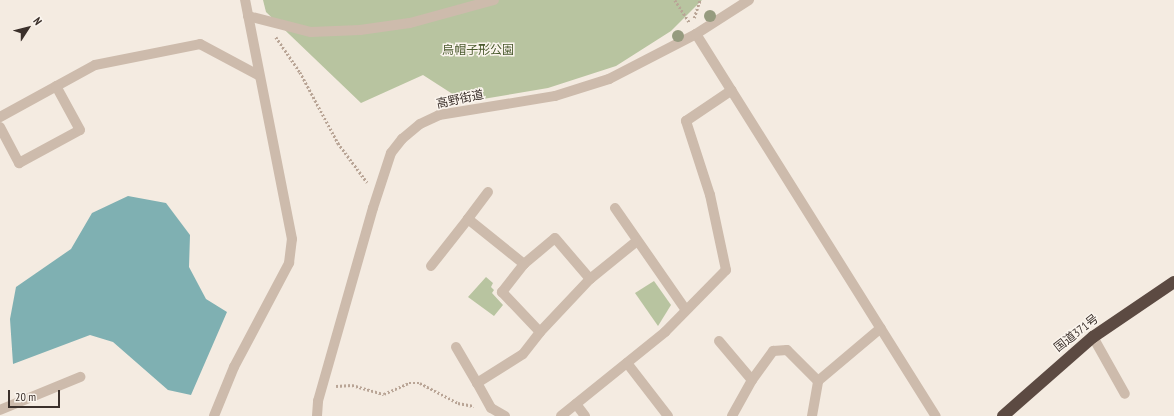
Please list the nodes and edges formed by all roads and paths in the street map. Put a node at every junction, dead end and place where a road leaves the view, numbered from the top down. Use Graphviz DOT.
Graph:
graph roads {
  1 [pos="245,0"];
  2 [pos="494,0"];
  3 [pos="675,0"];
  4 [pos="700,0"];
  5 [pos="749,0"];
  6 [pos="248,16"];
  7 [pos="266,22"];
  8 [pos="696,34"];
  9 [pos="258,74"];
  10 [pos="56,86"];
  11 [pos="732,90"];
  12 [pos="0,117"];
  13 [pos="0,127"];
  14 [pos="488,192"];
  15 [pos="378,195"];
  16 [pos="615,208"];
  17 [pos="468,219"];
  18 [pos="637,241"];
  19 [pos="524,264"];
  20 [pos="431,266"];
  21 [pos="590,280"];
  22 [pos="1174,282"];
  23 [pos="686,310"];
  24 [pos="880,328"];
  25 [pos="540,332"];
  26 [pos="1093,337"];
  27 [pos="719,340"];
  28 [pos="456,347"];
  29 [pos="627,363"];
  30 [pos="80,376"];
  31 [pos="752,380"];
  32 [pos="818,381"];
  33 [pos="477,383"];
  34 [pos="323,386"];
  35 [pos="1125,394"];
  36 [pos="576,404"];
  37 [pos="491,408"];
  38 [pos="0,410"];
  39 [pos="214,416"];
  40 [pos="318,416"];
  41 [pos="505,416"];
  42 [pos="561,416"];
  43 [pos="585,416"];
  44 [pos="668,416"];
  45 [pos="732,416"];
  46 [pos="812,416"];
  47 [pos="936,416"];
  48 [pos="1003,416"];
  1 -- 6 [label="street"];
  2 -- 7 [label="street"];
  3 -- 4 [label="path"];
  5 -- 8 [label="street, 高野街道"];
  6 -- 7 [label="street"];
  6 -- 9 [label="street"];
  7 -- 15 [label="path"];
  8 -- 11 [label="street"];
  8 -- 15 [label="street, 高野街道"];
  9 -- 10 [label="street"];
  9 -- 39 [label="street"];
  10 -- 12 [label="street"];
  10 -- 13 [label="street"];
  11 -- 23 [label="street"];
  11 -- 24 [label="street"];
  14 -- 17 [label="street"];
  15 -- 34 [label="street, 高野街道"];
  16 -- 18 [label="street"];
  17 -- 19 [label="street"];
  17 -- 20 [label="street"];
  18 -- 21 [label="street"];
  18 -- 23 [label="street"];
  19 -- 21 [label="street"];
  19 -- 25 [label="street"];
  21 -- 25 [label="street"];
  22 -- 26 [label="highway, 国道371号"];
  23 -- 29 [label="street"];
  24 -- 32 [label="street"];
  24 -- 47 [label="street"];
  25 -- 33 [label="street"];
  26 -- 35 [label="street"];
  26 -- 48 [label="highway, 国道371号"];
  27 -- 31 [label="street"];
  28 -- 33 [label="street"];
  29 -- 36 [label="street"];
  29 -- 44 [label="street"];
  30 -- 38 [label="street"];
  31 -- 32 [label="street"];
  31 -- 45 [label="street"];
  32 -- 46 [label="street"];
  33 -- 37 [label="street"];
  34 -- 37 [label="path"];
  34 -- 40 [label="street, 高野街道"];
  36 -- 42 [label="street"];
  36 -- 43 [label="street"];
  37 -- 41 [label="street"];
}
